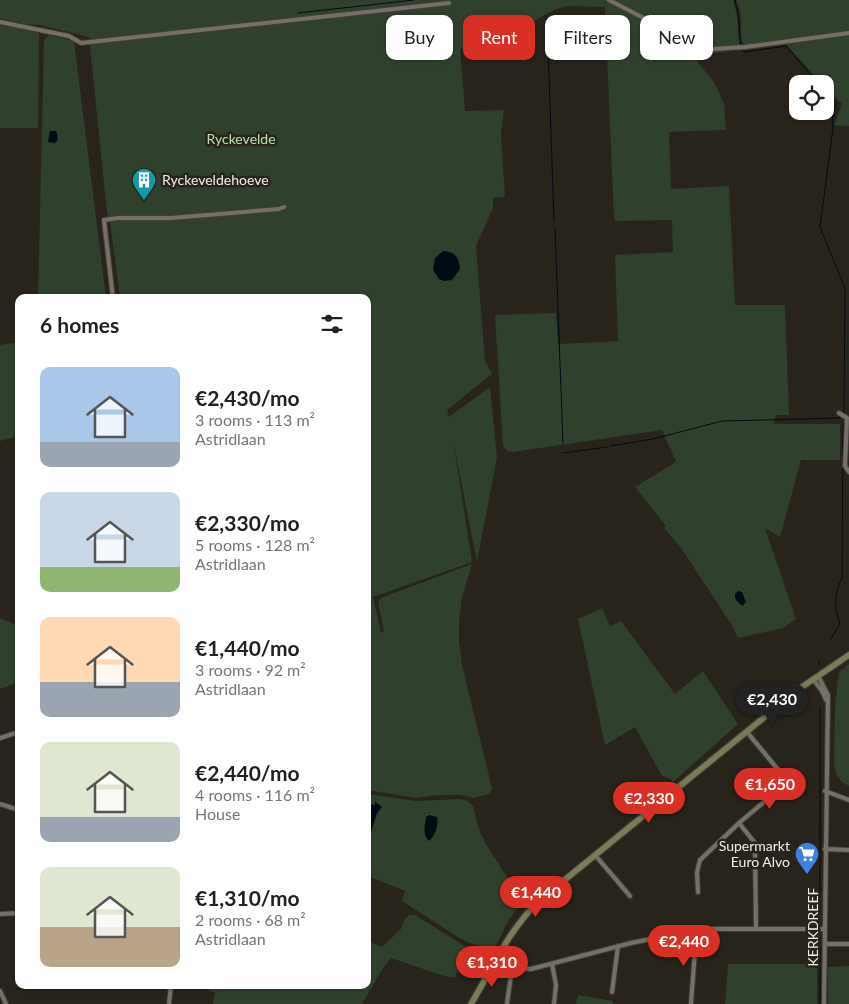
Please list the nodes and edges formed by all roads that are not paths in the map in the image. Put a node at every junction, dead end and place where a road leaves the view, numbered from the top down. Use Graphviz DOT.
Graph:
graph roads {
  1 [pos="609,0"];
  2 [pos="449,3"];
  3 [pos="0,22"];
  4 [pos="849,33"];
  5 [pos="284,207"];
  6 [pos="113,294"];
  7 [pos="839,413"];
  8 [pos="849,472"];
  9 [pos="849,655"];
  10 [pos="816,677"];
  11 [pos="747,732"];
  12 [pos="15,733"];
  13 [pos="0,738"];
  14 [pos="825,792"];
  15 [pos="849,800"];
  16 [pos="0,804"];
  17 [pos="15,809"];
  18 [pos="739,823"];
  19 [pos="825,849"];
  20 [pos="849,850"];
  21 [pos="595,855"];
  22 [pos="698,892"];
  23 [pos="630,896"];
  24 [pos="15,913"];
  25 [pos="0,914"];
  26 [pos="825,929"];
  27 [pos="695,930"];
  28 [pos="756,930"];
  29 [pos="825,944"];
  30 [pos="849,944"];
  31 [pos="618,946"];
  32 [pos="496,961"];
  33 [pos="552,964"];
  34 [pos="512,968"];
  35 [pos="171,989"];
  36 [pos="0,991"];
  37 [pos="612,992"];
  38 [pos="6,1004"];
  39 [pos="169,1004"];
  40 [pos="471,1004"];
  41 [pos="507,1004"];
  42 [pos="554,1004"];
  43 [pos="691,1004"];
  44 [pos="824,1004"];
  1 -- 4 [label="street"];
  2 -- 3 [label="street"];
  5 -- 6 [label="street"];
  7 -- 8 [label="street"];
  9 -- 10 [label="main road"];
  10 -- 11 [label="main road"];
  10 -- 14 [label="street, KERKDREEF"];
  11 -- 18 [label="street"];
  11 -- 21 [label="main road"];
  12 -- 13 [label="street"];
  14 -- 15 [label="street"];
  14 -- 19 [label="street, KERKDREEF"];
  16 -- 17 [label="street"];
  18 -- 22 [label="street"];
  18 -- 28 [label="street"];
  19 -- 20 [label="street"];
  19 -- 26 [label="street, KERKDREEF"];
  21 -- 23 [label="street"];
  21 -- 32 [label="main road"];
  24 -- 25 [label="street"];
  26 -- 28 [label="street"];
  26 -- 29 [label="street, KERKDREEF"];
  27 -- 28 [label="street"];
  27 -- 31 [label="street"];
  27 -- 43 [label="street"];
  29 -- 30 [label="street"];
  29 -- 44 [label="street, KERKDREEF"];
  31 -- 33 [label="street"];
  31 -- 37 [label="street"];
  32 -- 34 [label="street"];
  32 -- 40 [label="main road"];
  33 -- 34 [label="street"];
  33 -- 42 [label="street"];
  34 -- 41 [label="street"];
  35 -- 39 [label="street"];
  36 -- 38 [label="street"];
}
